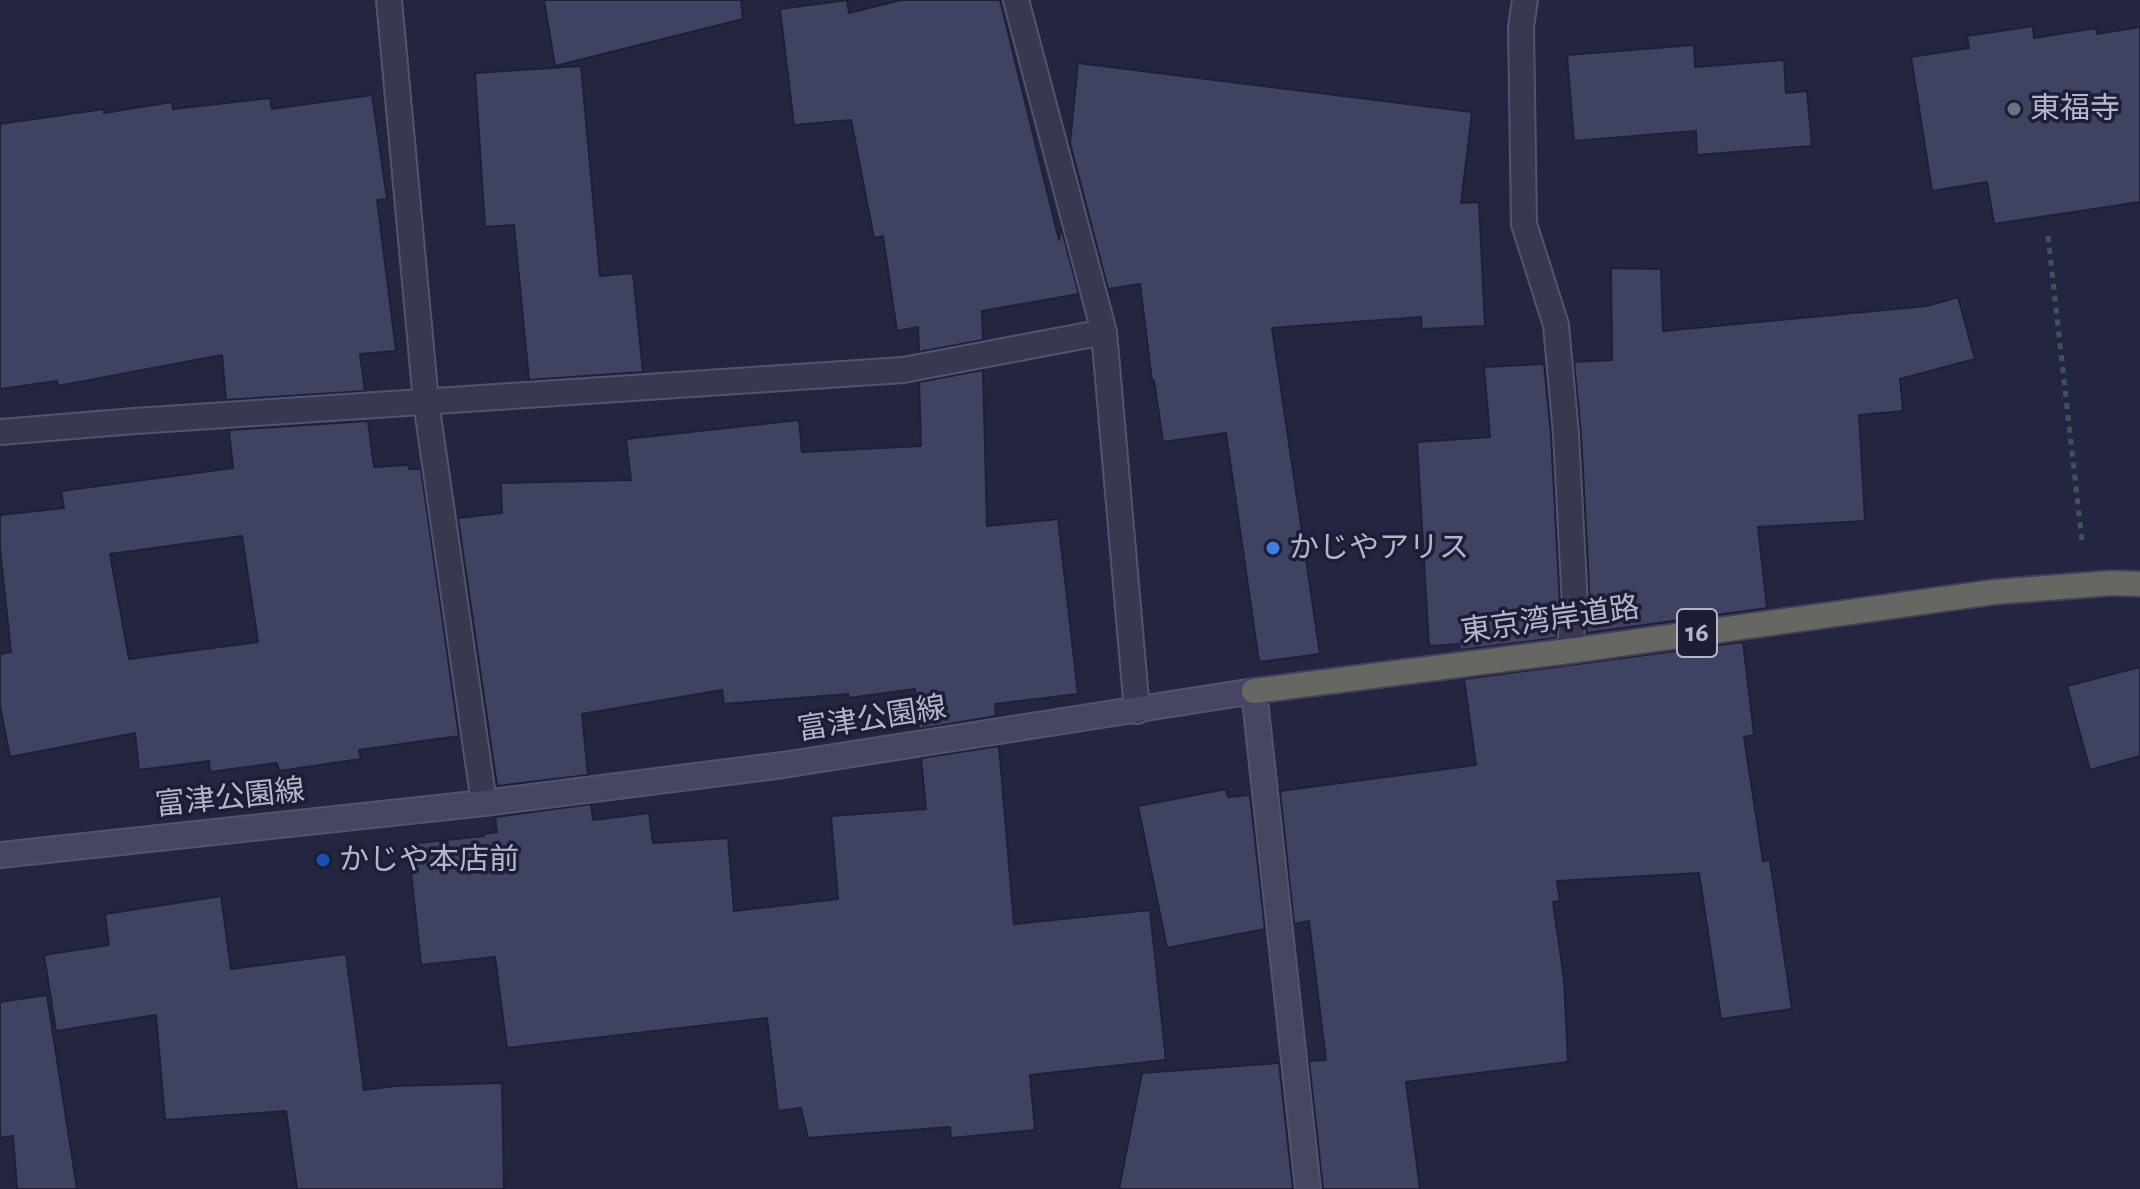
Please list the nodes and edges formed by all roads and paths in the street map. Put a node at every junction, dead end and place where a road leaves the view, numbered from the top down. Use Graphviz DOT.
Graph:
graph roads {
  1 [pos="389,0"];
  2 [pos="1016,0"];
  3 [pos="1525,0"];
  4 [pos="2048,236"];
  5 [pos="1104,332"];
  6 [pos="426,402"];
  7 [pos="0,432"];
  8 [pos="2082,543"];
  9 [pos="2140,584"];
  10 [pos="1569,651"];
  11 [pos="1254,691"];
  12 [pos="1137,711"];
  13 [pos="484,803"];
  14 [pos="0,855"];
  15 [pos="1308,1189"];
  1 -- 6 [label="street"];
  2 -- 5 [label="street"];
  3 -- 10 [label="street"];
  4 -- 8 [label="path"];
  5 -- 6 [label="street"];
  5 -- 12 [label="street"];
  6 -- 7 [label="street"];
  6 -- 13 [label="street"];
  9 -- 10 [label="highway, 東京湾岸道路 / 16"];
  10 -- 11 [label="highway, 東京湾岸道路 / 16"];
  11 -- 12 [label="main road, 富津公園線"];
  11 -- 15 [label="main road"];
  12 -- 13 [label="main road, 富津公園線"];
  13 -- 14 [label="main road, 富津公園線"];
}
